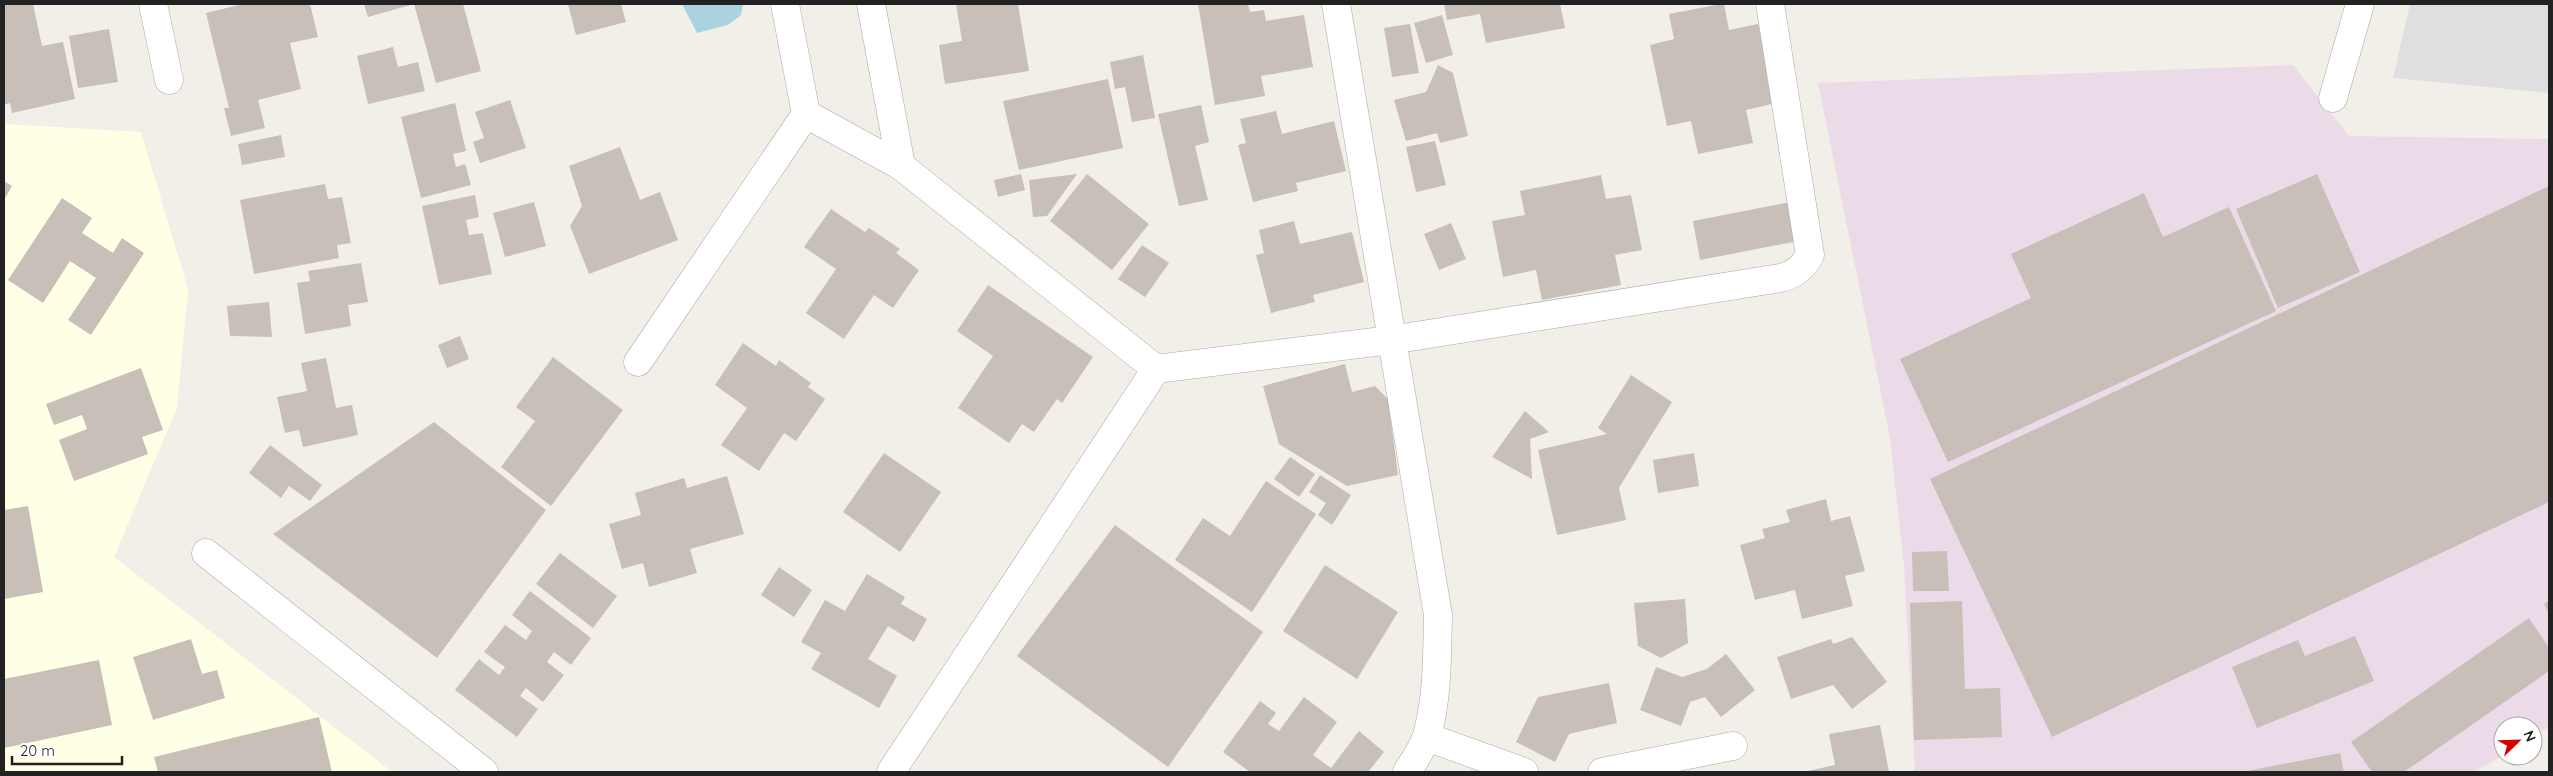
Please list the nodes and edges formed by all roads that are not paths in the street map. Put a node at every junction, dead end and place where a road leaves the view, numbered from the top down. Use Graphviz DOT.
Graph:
graph roads {
  1 [pos="153,4"];
  2 [pos="785,4"];
  3 [pos="871,4"];
  4 [pos="1336,4"];
  5 [pos="1770,4"];
  6 [pos="2360,4"];
  7 [pos="169,80"];
  8 [pos="2333,98"];
  9 [pos="806,114"];
  10 [pos="901,166"];
  11 [pos="1391,340"];
  12 [pos="638,362"];
  13 [pos="1156,369"];
  14 [pos="206,553"];
  15 [pos="1427,737"];
  16 [pos="1733,746"];
  17 [pos="484,772"];
  18 [pos="891,772"];
  19 [pos="1407,772"];
  20 [pos="1524,772"];
  21 [pos="1602,772"];
  1 -- 7 [label="street"];
  2 -- 9 [label="street"];
  3 -- 10 [label="street"];
  4 -- 11 [label="street"];
  5 -- 11 [label="street"];
  6 -- 8 [label="street"];
  9 -- 10 [label="street"];
  9 -- 12 [label="street"];
  10 -- 13 [label="street"];
  11 -- 13 [label="street"];
  11 -- 15 [label="street"];
  13 -- 18 [label="street"];
  14 -- 17 [label="street"];
  15 -- 19 [label="street"];
  15 -- 20 [label="street"];
  16 -- 21 [label="street"];
}
